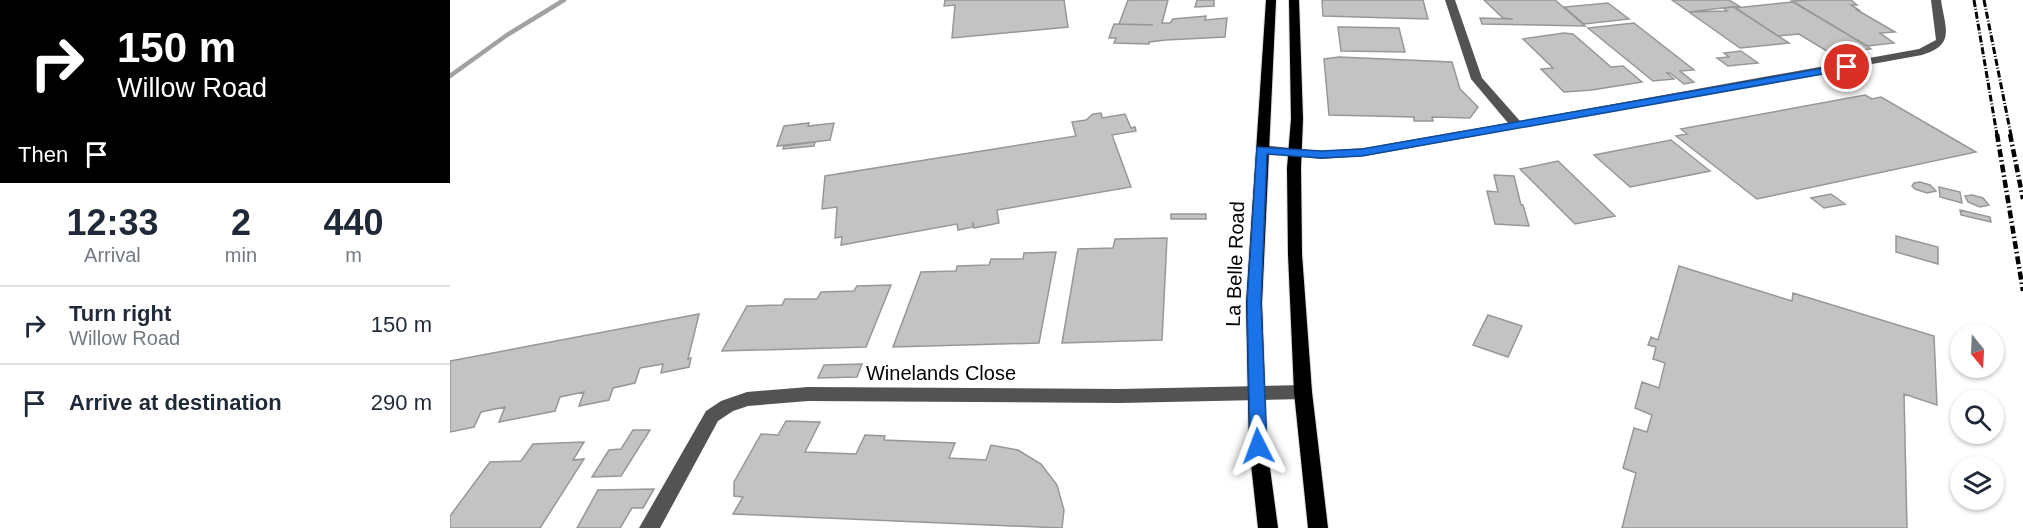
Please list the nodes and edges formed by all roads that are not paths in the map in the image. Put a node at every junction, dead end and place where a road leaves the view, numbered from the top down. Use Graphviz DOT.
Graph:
graph roads {
  1 [pos="1271,0"];
  2 [pos="1294,0"];
  3 [pos="1450,0"];
  4 [pos="1936,0"];
  5 [pos="1518,126"];
  6 [pos="1261,150"];
  7 [pos="1294,154"];
  8 [pos="1303,392"];
  9 [pos="1256,394"];
  10 [pos="649,528"];
  11 [pos="1268,528"];
  12 [pos="1318,528"];
  1 -- 6 [label="main road, La Belle Road"];
  2 -- 7 [label="main road"];
  3 -- 5 [label="street"];
  4 -- 5 [label="street"];
  5 -- 7 [label="street"];
  6 -- 7 [label="street"];
  6 -- 9 [label="main road, La Belle Road"];
  7 -- 8 [label="main road"];
  8 -- 9 [label="street, Winelands Close"];
  8 -- 12 [label="main road"];
  9 -- 10 [label="street, Winelands Close"];
  9 -- 11 [label="main road, La Belle Road"];
}
